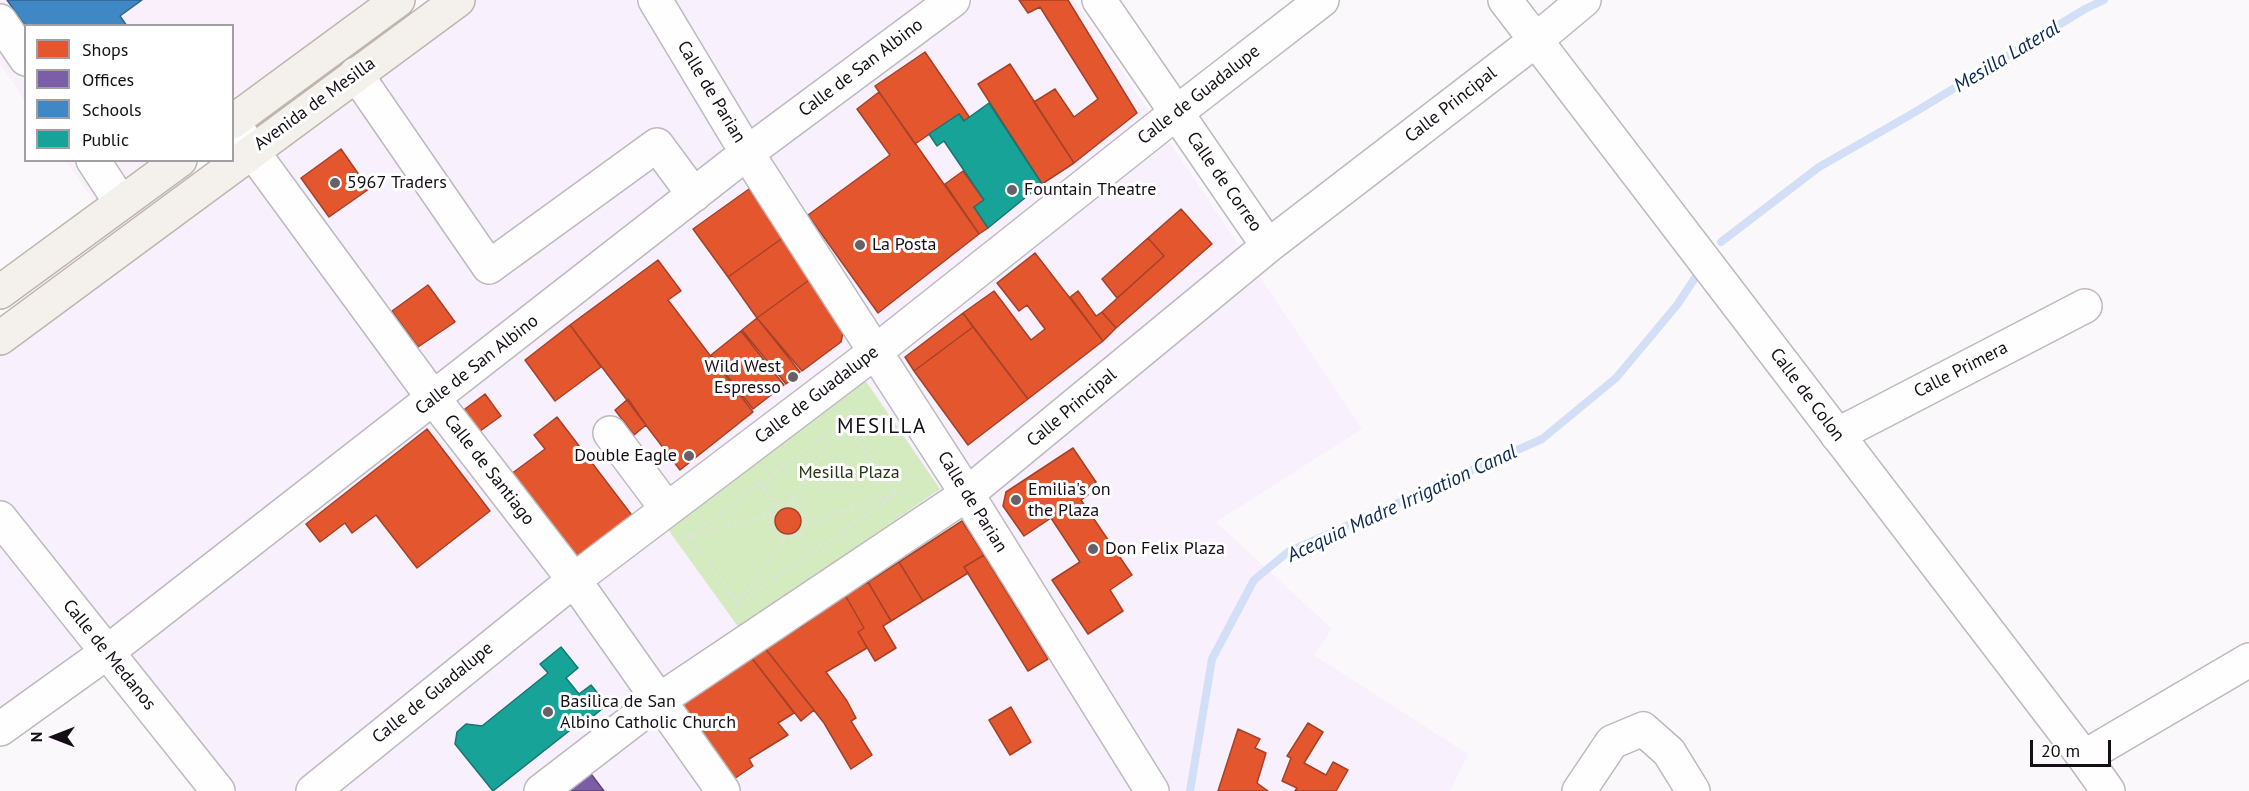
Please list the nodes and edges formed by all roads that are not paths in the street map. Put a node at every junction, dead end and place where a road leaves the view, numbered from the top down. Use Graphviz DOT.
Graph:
graph roads {
  1 [pos="398,0"];
  2 [pos="458,0"];
  3 [pos="655,0"];
  4 [pos="953,0"];
  5 [pos="1099,0"];
  6 [pos="1322,0"];
  7 [pos="1505,0"];
  8 [pos="1584,0"];
  9 [pos="0,21"];
  10 [pos="1536,40"];
  11 [pos="24,56"];
  12 [pos="356,74"];
  13 [pos="1176,113"];
  14 [pos="234,121"];
  15 [pos="234,124"];
  16 [pos="252,151"];
  17 [pos="747,153"];
  18 [pos="94,162"];
  19 [pos="177,162"];
  20 [pos="694,195"];
  21 [pos="121,203"];
  22 [pos="1268,246"];
  23 [pos="0,292"];
  24 [pos="2085,306"];
  25 [pos="0,338"];
  26 [pos="875,352"];
  27 [pos="434,399"];
  28 [pos="610,433"];
  29 [pos="1837,435"];
  30 [pos="968,494"];
  31 [pos="0,518"];
  32 [pos="673,522"];
  33 [pos="574,580"];
  34 [pos="106,653"];
  35 [pos="2249,660"];
  36 [pos="658,701"];
  37 [pos="0,729"];
  38 [pos="2084,757"];
  39 [pos="218,791"];
  40 [pos="313,791"];
  41 [pos="541,791"];
  42 [pos="723,791"];
  43 [pos="1152,791"];
  44 [pos="1579,791"];
  45 [pos="1693,791"];
  46 [pos="2108,791"];
  1 -- 14 [label="main road, Avenida de Mesilla"];
  2 -- 12 [label="main road, Avenida de Mesilla"];
  3 -- 17 [label="street, Calle de Parian"];
  4 -- 17 [label="street, Calle de San Albino"];
  5 -- 13 [label="street, Calle de Correo"];
  6 -- 13 [label="street, Calle de Guadalupe"];
  7 -- 10 [label="street, Calle de Colon"];
  8 -- 10 [label="street, Calle Principal"];
  9 -- 11 [label="street"];
  10 -- 22 [label="street, Calle Principal"];
  10 -- 29 [label="street, Calle de Colon"];
  12 -- 16 [label="main road, Avenida de Mesilla"];
  12 -- 20 [label="street"];
  13 -- 22 [label="street, Calle de Correo"];
  13 -- 26 [label="street, Calle de Guadalupe"];
  15 -- 16 [label="street, Calle de Santiago"];
  16 -- 25 [label="main road, Avenida de Mesilla"];
  16 -- 27 [label="street, Calle de Santiago"];
  17 -- 20 [label="street, Calle de San Albino"];
  17 -- 26 [label="street, Calle de Parian"];
  18 -- 21 [label="street"];
  19 -- 21 [label="main road"];
  20 -- 27 [label="street, Calle de San Albino"];
  21 -- 23 [label="main road"];
  22 -- 30 [label="street, Calle Principal"];
  24 -- 29 [label="street, Calle Primera"];
  26 -- 30 [label="street, Calle de Parian"];
  26 -- 32 [label="street, Calle de Guadalupe"];
  27 -- 33 [label="street, Calle de Santiago"];
  27 -- 34 [label="street, Calle de San Albino"];
  28 -- 32 [label="street"];
  29 -- 38 [label="street, Calle de Colon"];
  30 -- 36 [label="street, Calle Principal"];
  30 -- 43 [label="street, Calle de Parian"];
  31 -- 34 [label="street, Calle de Medanos"];
  32 -- 33 [label="street, Calle de Guadalupe"];
  33 -- 36 [label="street, Calle de Santiago"];
  33 -- 40 [label="street, Calle de Guadalupe"];
  34 -- 37 [label="street, Calle de San Albino"];
  34 -- 39 [label="street, Calle de Medanos"];
  35 -- 38 [label="street"];
  36 -- 41 [label="street, Calle Principal"];
  36 -- 42 [label="street, Calle de Santiago"];
  38 -- 46 [label="street, Calle de Colon"];
  44 -- 45 [label="street"];
}
